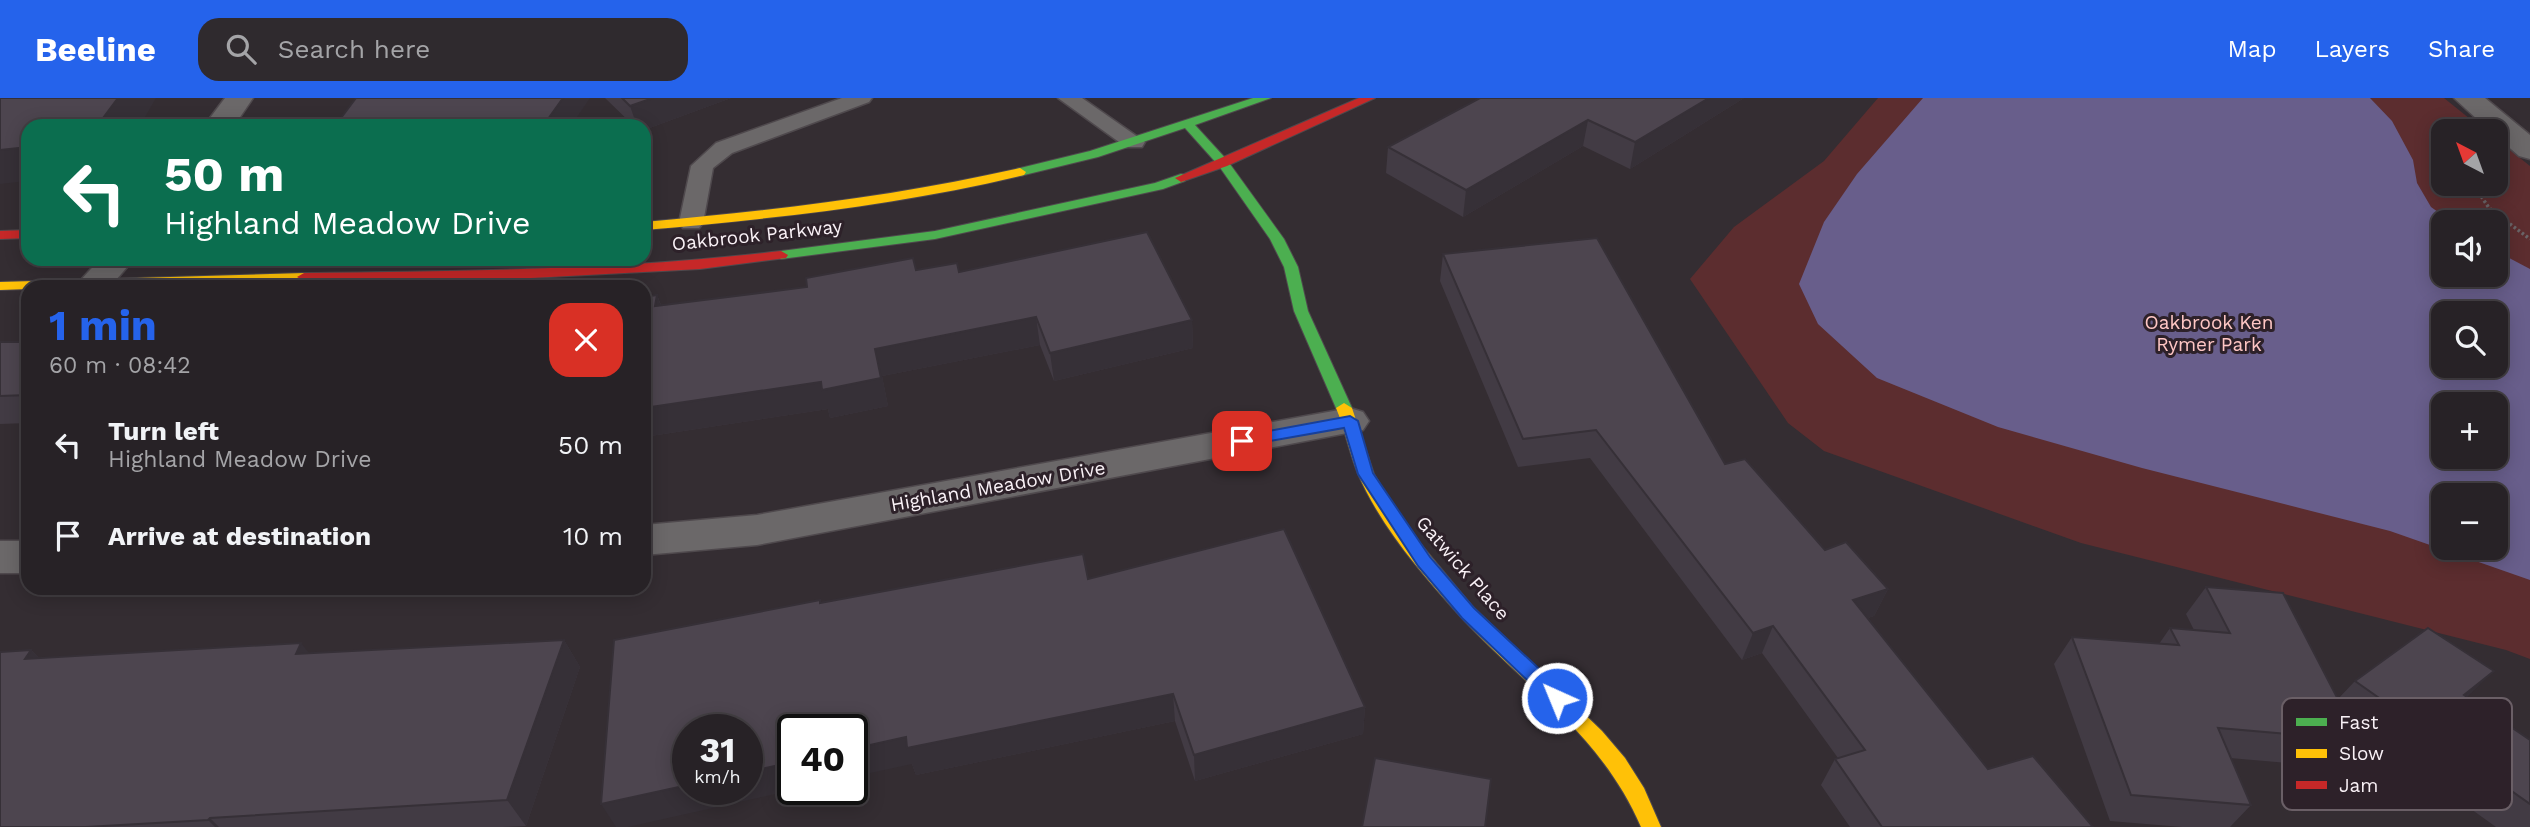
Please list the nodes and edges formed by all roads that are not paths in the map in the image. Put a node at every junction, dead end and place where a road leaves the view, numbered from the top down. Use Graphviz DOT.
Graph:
graph roads {
  1 [pos="239,98"];
  2 [pos="862,98"];
  3 [pos="1068,98"];
  4 [pos="1265,98"];
  5 [pos="1369,98"];
  6 [pos="2468,98"];
  7 [pos="224,119"];
  8 [pos="1189,125"];
  9 [pos="1134,142"];
  10 [pos="2530,150"];
  11 [pos="1223,163"];
  12 [pos="691,223"];
  13 [pos="651,226"];
  14 [pos="21,234"];
  15 [pos="0,235"];
  16 [pos="107,271"];
  17 [pos="43,280"];
  18 [pos="21,283"];
  19 [pos="0,286"];
  20 [pos="1350,421"];
  21 [pos="651,539"];
  22 [pos="21,556"];
  23 [pos="0,557"];
  24 [pos="1651,827"];
  1 -- 7 [label="street"];
  2 -- 12 [label="lane"];
  3 -- 9 [label="lane"];
  4 -- 8 [label="street, Oakbrook Parkway"];
  5 -- 11 [label="street, Oakbrook Parkway"];
  6 -- 10 [label="street"];
  8 -- 9 [label="street, Oakbrook Parkway"];
  8 -- 11 [label="street, Gatwick Place"];
  9 -- 12 [label="street, Oakbrook Parkway"];
  11 -- 16 [label="street, Oakbrook Parkway"];
  11 -- 20 [label="street, Gatwick Place"];
  12 -- 13 [label="street, Oakbrook Parkway"];
  14 -- 15 [label="street"];
  16 -- 17 [label="street, Oakbrook Parkway"];
  18 -- 19 [label="street, Oakbrook Parkway"];
  20 -- 21 [label="street, Highland Meadow Drive"];
  20 -- 24 [label="street, Gatwick Place"];
  22 -- 23 [label="street"];
}
